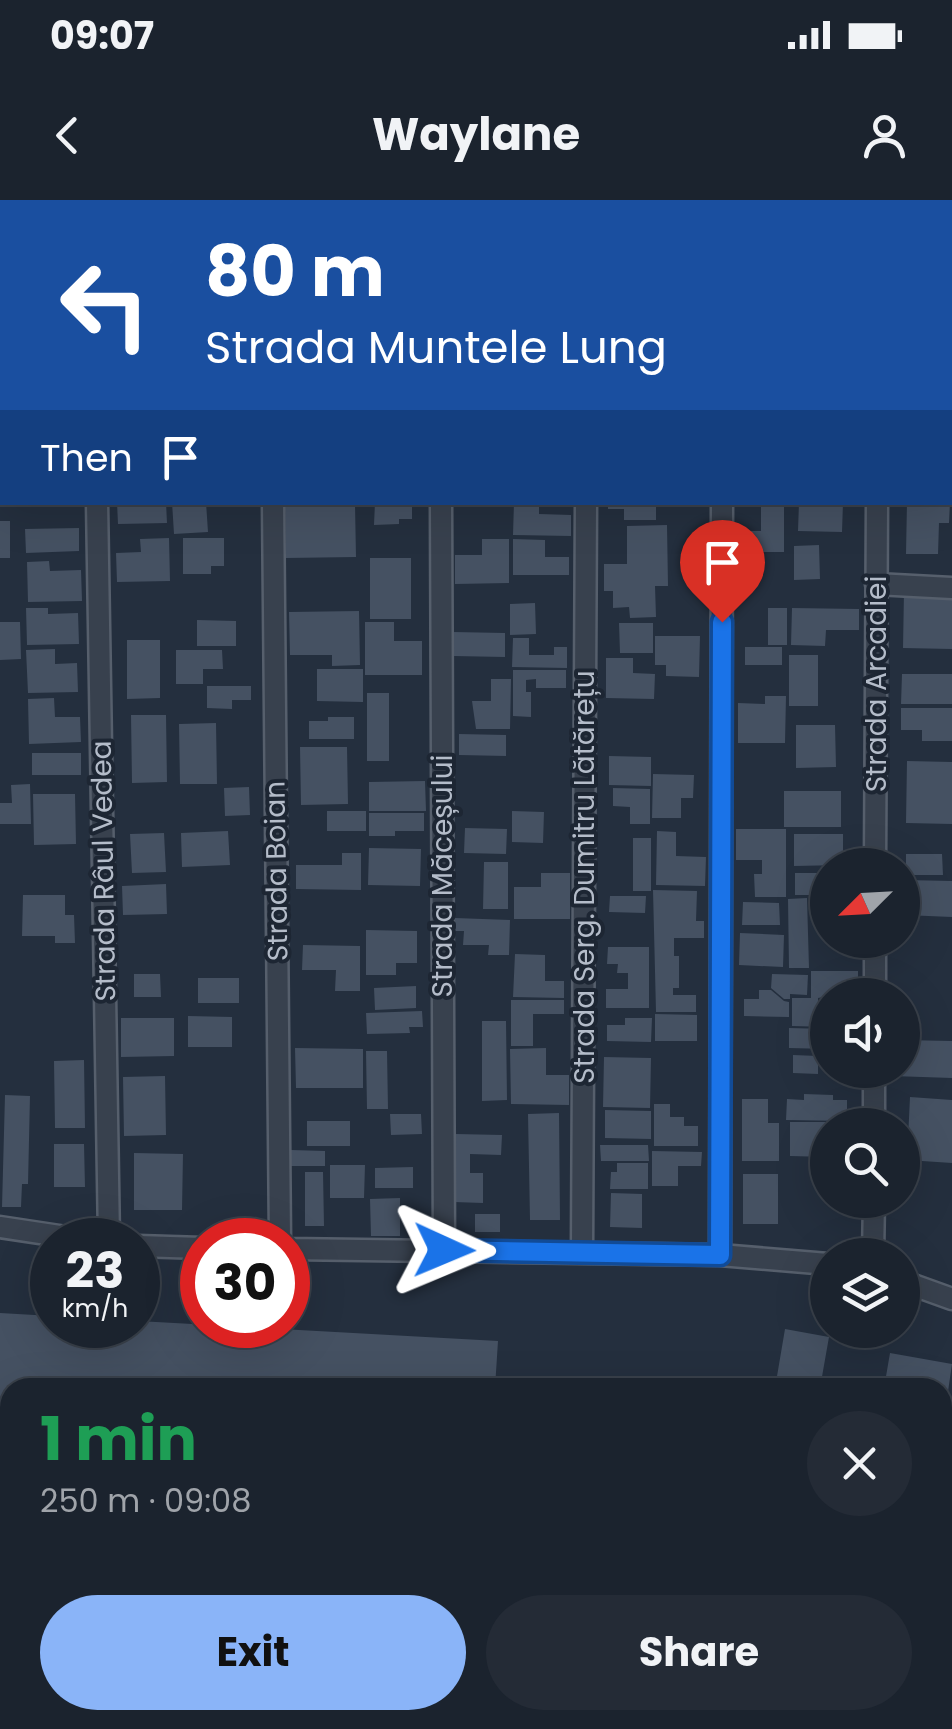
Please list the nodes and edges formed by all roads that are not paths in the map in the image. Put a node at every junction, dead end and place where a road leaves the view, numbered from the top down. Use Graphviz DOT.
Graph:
graph roads {
  1 [pos="97,505"];
  2 [pos="273,505"];
  3 [pos="441,505"];
  4 [pos="586,505"];
  5 [pos="722,505"];
  6 [pos="876,505"];
  7 [pos="876,584"];
  8 [pos="952,588"];
  9 [pos="875,848"];
  10 [pos="109,1218"];
  11 [pos="280,1218"];
  12 [pos="0,1227"];
  13 [pos="30,1232"];
  14 [pos="310,1249"];
  15 [pos="444,1250"];
  16 [pos="582,1252"];
  17 [pos="720,1255"];
  18 [pos="810,1262"];
  19 [pos="920,1287"];
  20 [pos="952,1299"];
  1 -- 10 [label="street, Strada Râul Vedea"];
  2 -- 11 [label="street, Strada Boian"];
  3 -- 15 [label="street, Strada Măceșului"];
  4 -- 16 [label="street, Strada Serg. Dumitru Lătărețu"];
  5 -- 17 [label="street"];
  6 -- 7 [label="street, Strada Arcadiei"];
  7 -- 8 [label="street"];
  7 -- 9 [label="street, Strada Arcadiei"];
  12 -- 13 [label="street"];
  14 -- 15 [label="street"];
  15 -- 16 [label="street"];
  16 -- 17 [label="street"];
  17 -- 18 [label="street"];
  19 -- 20 [label="street"];
}
